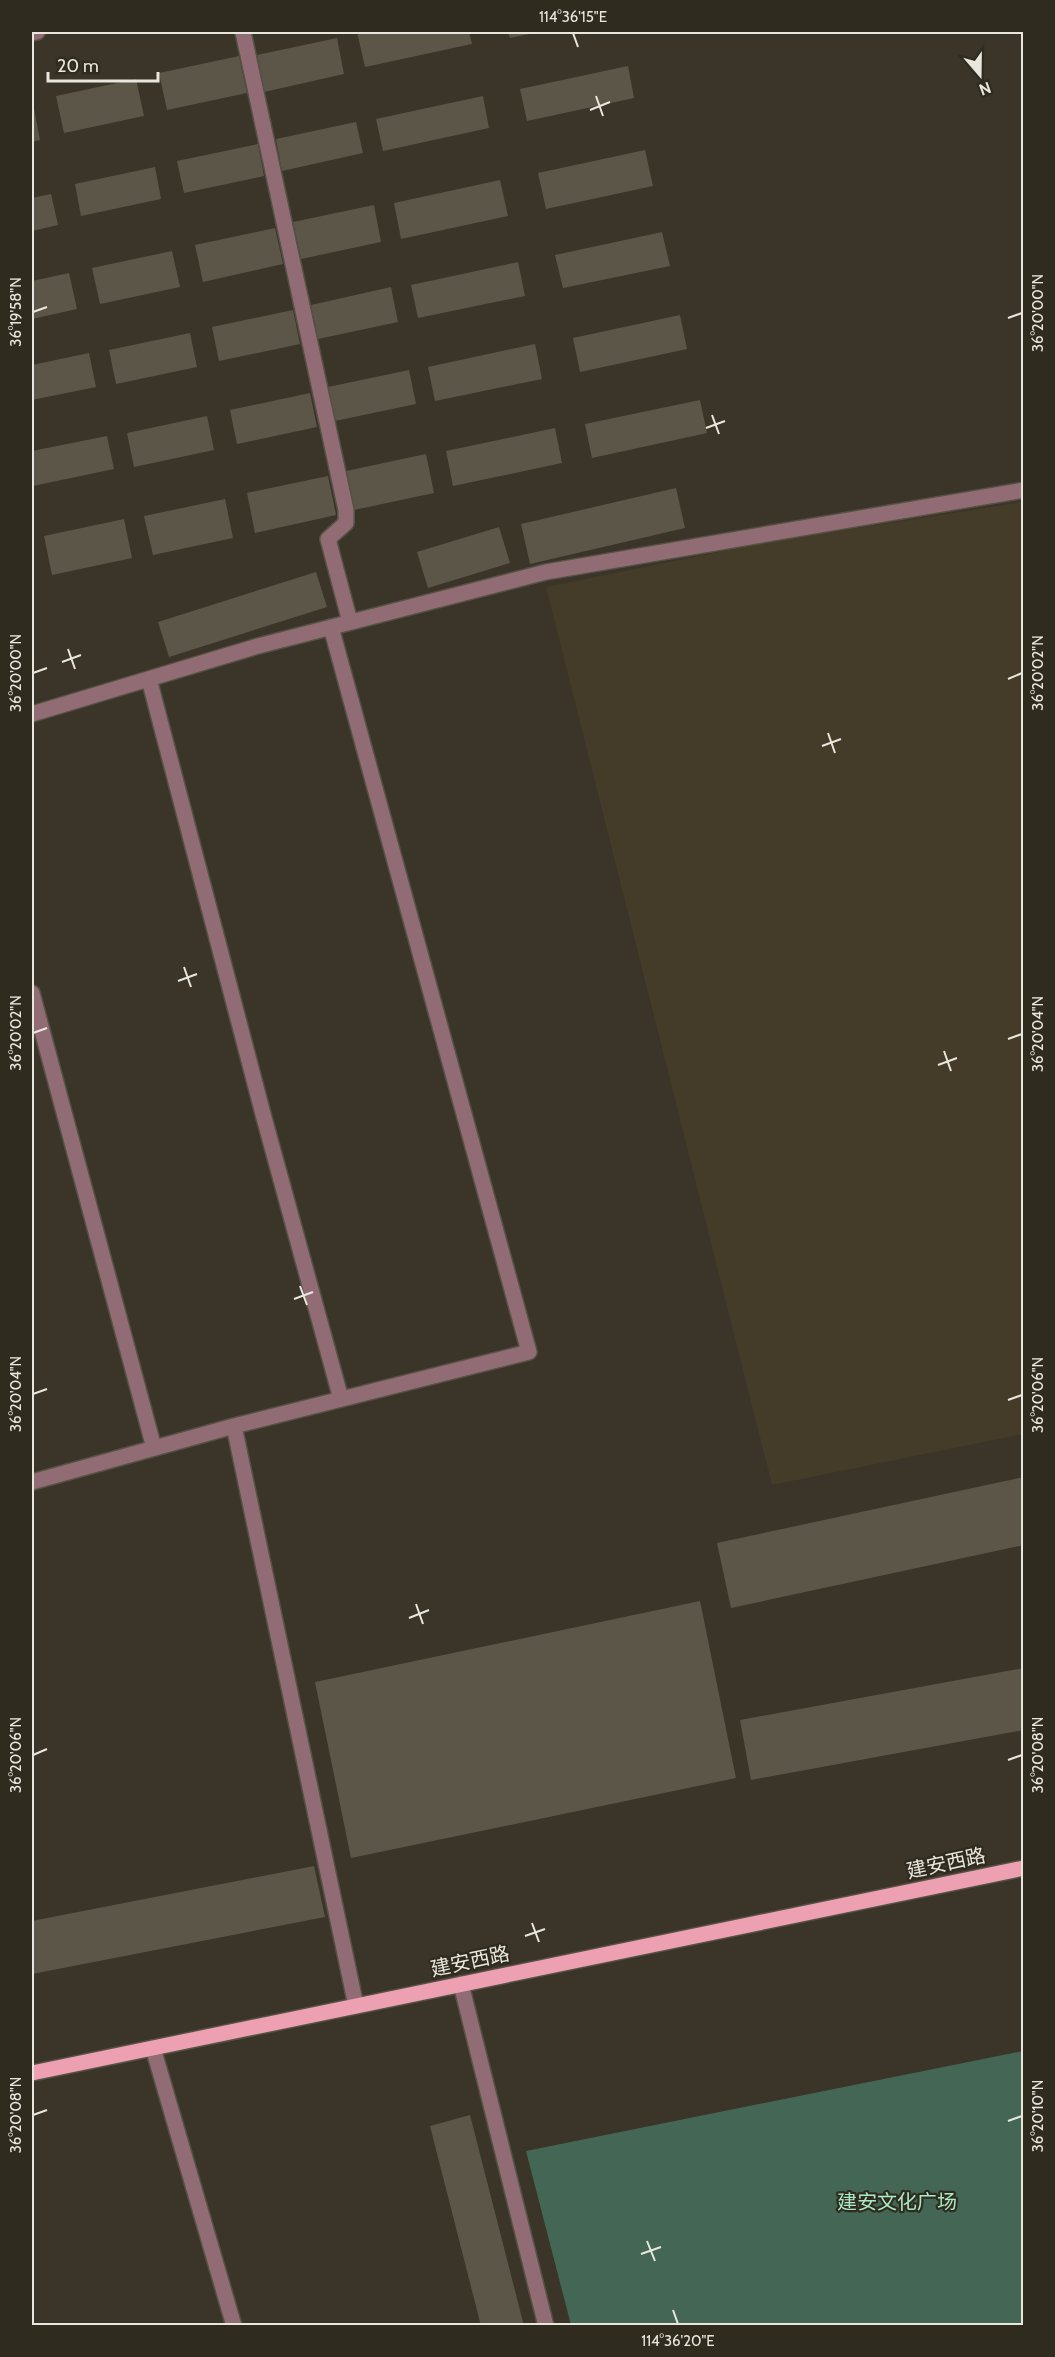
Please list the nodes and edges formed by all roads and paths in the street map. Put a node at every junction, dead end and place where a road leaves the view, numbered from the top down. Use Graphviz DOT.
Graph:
graph roads {
  1 [pos="37,32"];
  2 [pos="243,32"];
  3 [pos="32,33"];
  4 [pos="1023,490"];
  5 [pos="350,622"];
  6 [pos="331,627"];
  7 [pos="149,679"];
  8 [pos="32,714"];
  9 [pos="32,993"];
  10 [pos="341,1399"];
  11 [pos="234,1426"];
  12 [pos="154,1448"];
  13 [pos="32,1482"];
  14 [pos="1023,1868"];
  15 [pos="461,1984"];
  16 [pos="356,2007"];
  17 [pos="153,2048"];
  18 [pos="32,2073"];
  19 [pos="234,2325"];
  20 [pos="546,2325"];
  1 -- 3 [label="street"];
  2 -- 5 [label="street"];
  4 -- 5 [label="street"];
  5 -- 6 [label="street"];
  6 -- 7 [label="street"];
  6 -- 10 [label="street"];
  7 -- 8 [label="street"];
  7 -- 10 [label="street"];
  9 -- 12 [label="street"];
  10 -- 11 [label="street"];
  11 -- 12 [label="street"];
  11 -- 16 [label="street"];
  12 -- 13 [label="street"];
  14 -- 15 [label="main road, 建安西路"];
  15 -- 16 [label="main road, 建安西路"];
  15 -- 20 [label="street"];
  16 -- 17 [label="main road, 建安西路"];
  17 -- 18 [label="main road, 建安西路"];
  17 -- 19 [label="street"];
}
